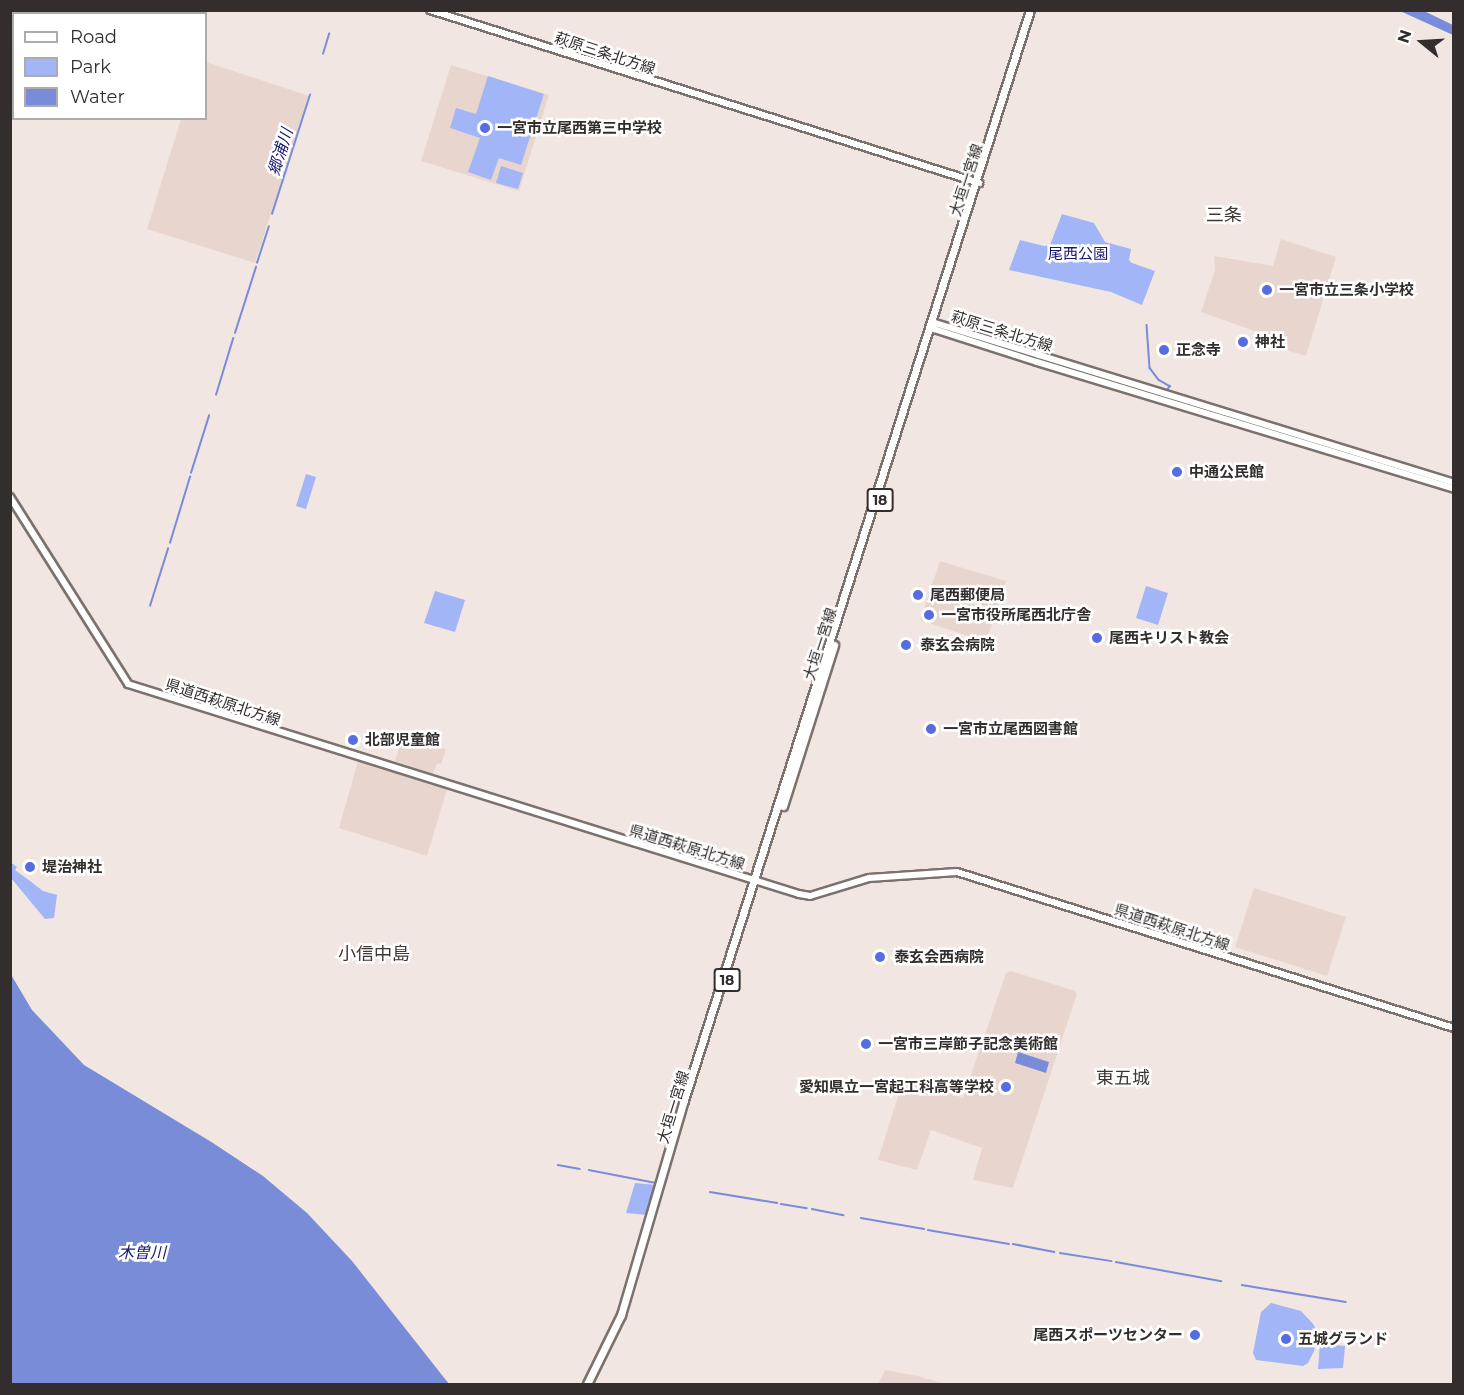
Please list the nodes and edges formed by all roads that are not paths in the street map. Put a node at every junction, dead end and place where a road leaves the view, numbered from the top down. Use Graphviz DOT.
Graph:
graph roads {
  1 [pos="430,10"];
  2 [pos="1032,10"];
  3 [pos="977,183"];
  4 [pos="933,326"];
  5 [pos="1454,483"];
  6 [pos="1454,489"];
  7 [pos="10,497"];
  8 [pos="757,881"];
  9 [pos="1454,1028"];
  10 [pos="587,1384"];
  1 -- 3 [label="main road, 萩原三条北方線"];
  2 -- 3 [label="main road, 大垣一宮線 / 18"];
  3 -- 4 [label="main road, 大垣一宮線 / 18"];
  4 -- 5 [label="main road, 萩原三条北方線"];
  4 -- 6 [label="main road, 萩原三条北方線"];
  4 -- 8 [label="main road, 大垣一宮線 / 18"];
  7 -- 8 [label="main road, 県道西萩原北方線"];
  8 -- 9 [label="main road, 県道西萩原北方線"];
  8 -- 10 [label="main road, 大垣一宮線 / 18"];
}
